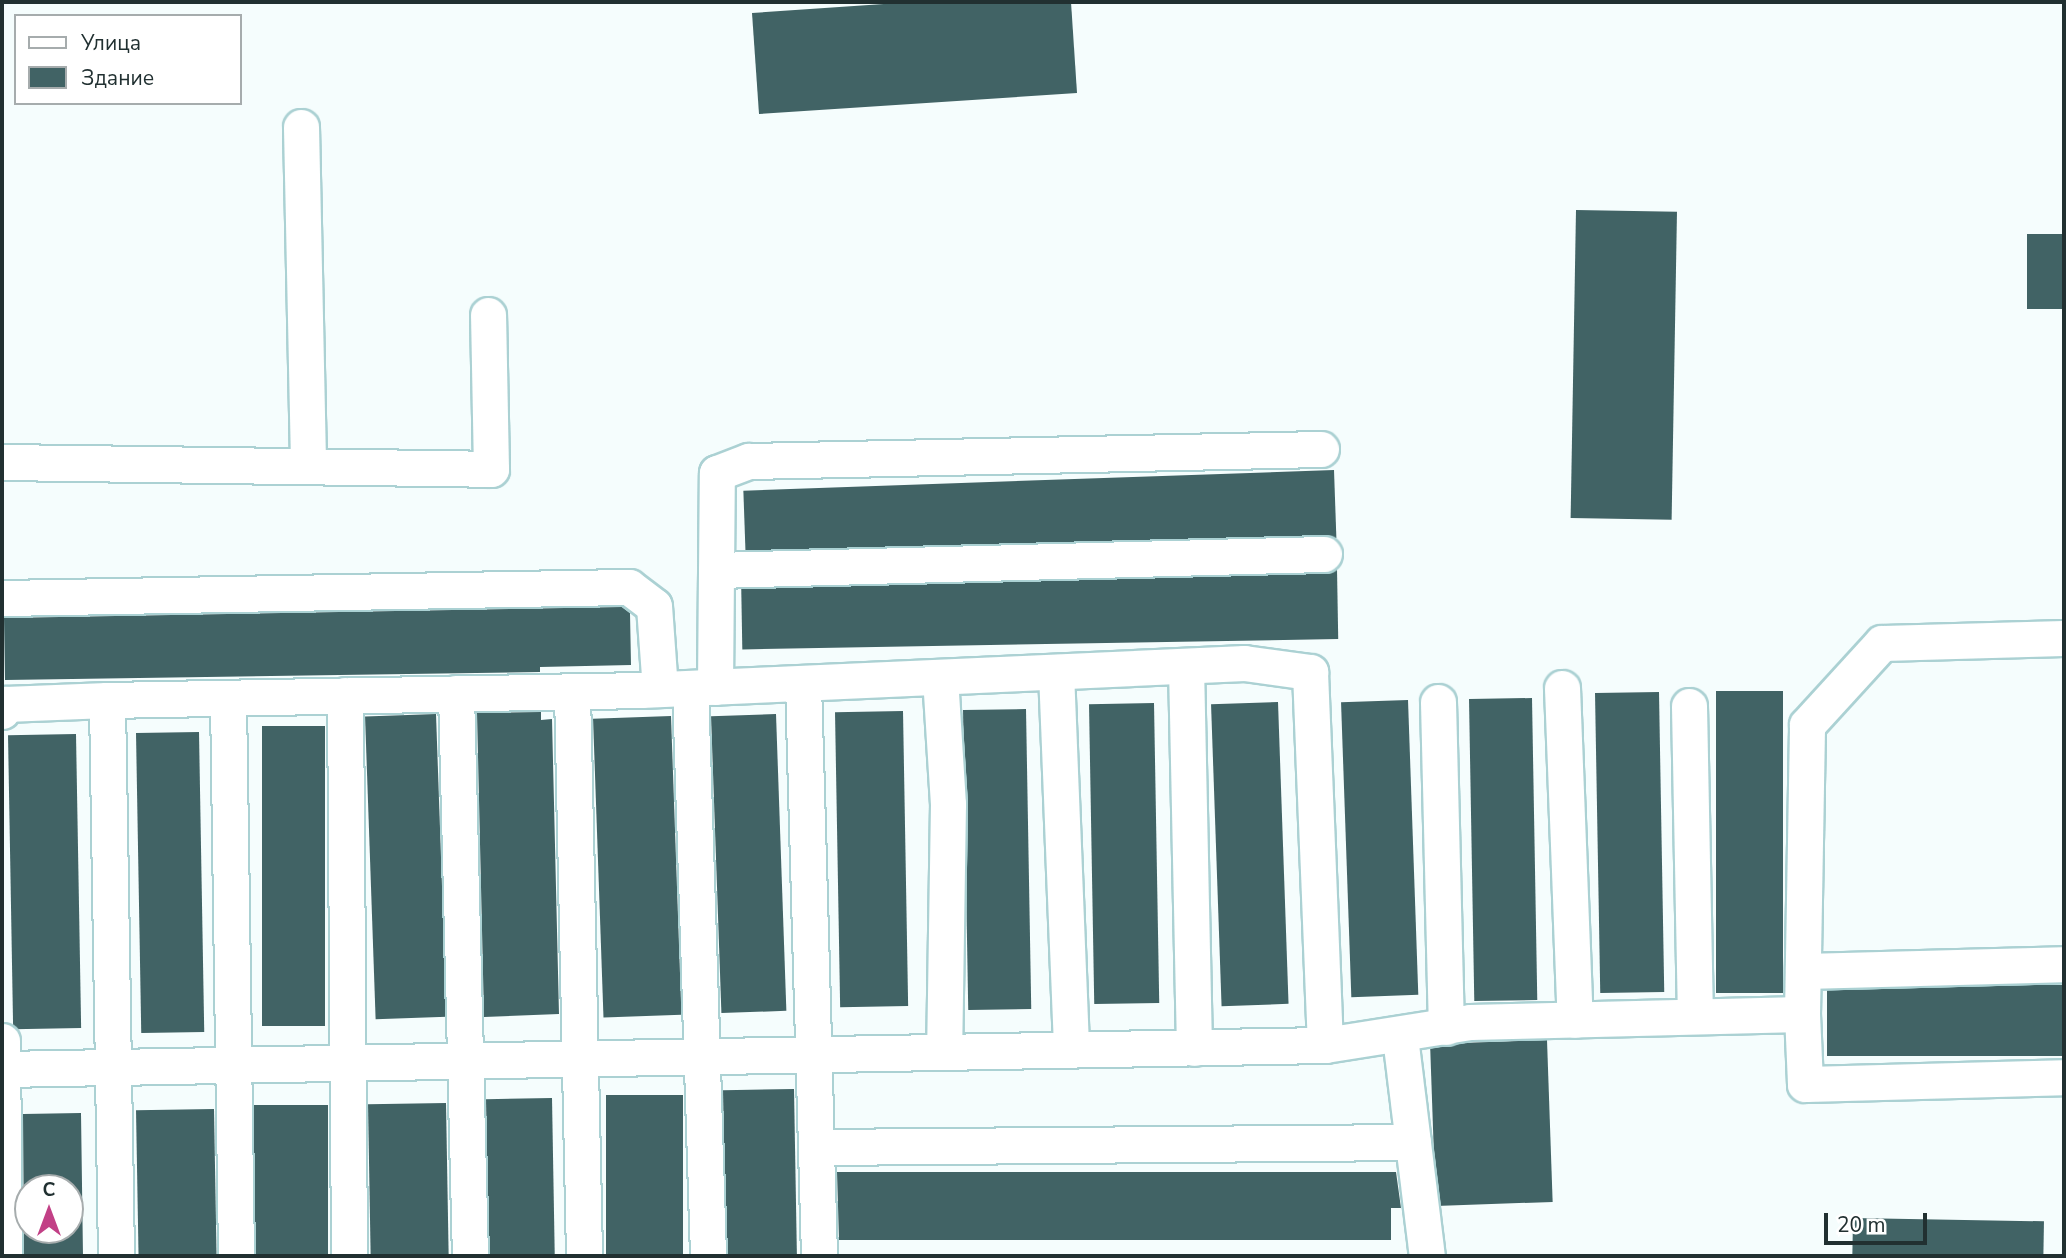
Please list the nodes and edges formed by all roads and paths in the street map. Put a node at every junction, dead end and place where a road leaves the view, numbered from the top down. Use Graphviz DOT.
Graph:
graph roads {
  1 [pos="301,127"];
  2 [pos="488,315"];
  3 [pos="1321,449"];
  4 [pos="2,463"];
  5 [pos="308,465"];
  6 [pos="1324,554"];
  7 [pos="716,570"];
  8 [pos="2,598"];
  9 [pos="2064,638"];
  10 [pos="1186,666"];
  11 [pos="1056,671"];
  12 [pos="940,677"];
  13 [pos="803,682"];
  14 [pos="688,688"];
  15 [pos="1562,688"];
  16 [pos="572,691"];
  17 [pos="456,694"];
  18 [pos="345,695"];
  19 [pos="228,698"];
  20 [pos="107,700"];
  21 [pos="3,702"];
  22 [pos="1438,702"];
  23 [pos="1689,706"];
  24 [pos="2064,964"];
  25 [pos="1803,971"];
  26 [pos="1802,1014"];
  27 [pos="1695,1016"];
  28 [pos="1575,1020"];
  29 [pos="1446,1027"];
  30 [pos="1400,1037"];
  31 [pos="1325,1045"];
  32 [pos="1194,1048"];
  33 [pos="1071,1050"];
  34 [pos="944,1052"];
  35 [pos="816,1054"];
  36 [pos="700,1057"];
  37 [pos="582,1059"];
  38 [pos="2,1060"];
  39 [pos="470,1061"];
  40 [pos="346,1063"];
  41 [pos="234,1065"];
  42 [pos="116,1068"];
  43 [pos="2064,1077"];
  44 [pos="1413,1142"];
  45 [pos="817,1147"];
  46 [pos="4,1256"];
  47 [pos="116,1256"];
  48 [pos="236,1256"];
  49 [pos="349,1256"];
  50 [pos="470,1256"];
  51 [pos="584,1256"];
  52 [pos="708,1256"];
  53 [pos="819,1256"];
  54 [pos="1427,1256"];
  1 -- 5 [label="lane"];
  2 -- 5 [label="lane"];
  3 -- 7 [label="lane"];
  4 -- 5 [label="lane"];
  6 -- 7 [label="lane"];
  7 -- 14 [label="lane"];
  8 -- 14 [label="lane"];
  9 -- 25 [label="lane"];
  10 -- 11 [label="lane"];
  10 -- 31 [label="lane"];
  10 -- 32 [label="lane"];
  11 -- 12 [label="lane"];
  11 -- 33 [label="lane"];
  12 -- 13 [label="lane"];
  12 -- 34 [label="lane"];
  13 -- 14 [label="lane"];
  13 -- 35 [label="lane"];
  14 -- 16 [label="lane"];
  14 -- 36 [label="lane"];
  15 -- 28 [label="lane"];
  16 -- 17 [label="lane"];
  16 -- 37 [label="lane"];
  17 -- 18 [label="lane"];
  17 -- 39 [label="lane"];
  18 -- 19 [label="lane"];
  18 -- 40 [label="lane"];
  19 -- 20 [label="lane"];
  19 -- 41 [label="lane"];
  20 -- 21 [label="lane"];
  20 -- 42 [label="lane"];
  22 -- 29 [label="lane"];
  23 -- 27 [label="lane"];
  24 -- 25 [label="lane"];
  25 -- 26 [label="lane"];
  26 -- 27 [label="lane"];
  26 -- 43 [label="lane"];
  27 -- 28 [label="lane"];
  28 -- 29 [label="lane"];
  29 -- 30 [label="lane"];
  30 -- 31 [label="lane"];
  30 -- 44 [label="lane"];
  31 -- 32 [label="lane"];
  32 -- 33 [label="lane"];
  33 -- 34 [label="lane"];
  34 -- 35 [label="lane"];
  35 -- 36 [label="lane"];
  35 -- 45 [label="lane"];
  36 -- 37 [label="lane"];
  36 -- 52 [label="lane"];
  37 -- 39 [label="lane"];
  37 -- 51 [label="lane"];
  38 -- 42 [label="lane"];
  38 -- 46 [label="lane"];
  39 -- 40 [label="lane"];
  39 -- 50 [label="lane"];
  40 -- 41 [label="lane"];
  40 -- 49 [label="lane"];
  41 -- 42 [label="lane"];
  41 -- 48 [label="lane"];
  42 -- 47 [label="lane"];
  44 -- 45 [label="lane"];
  44 -- 54 [label="lane"];
  45 -- 53 [label="lane"];
}
